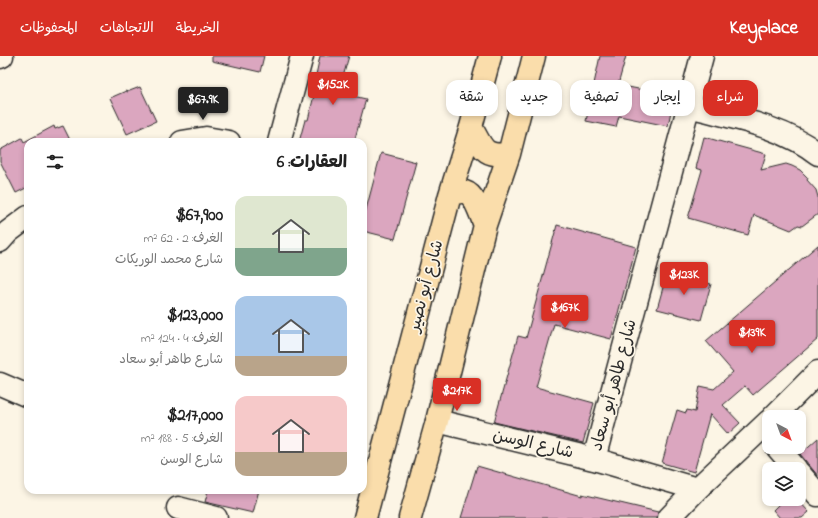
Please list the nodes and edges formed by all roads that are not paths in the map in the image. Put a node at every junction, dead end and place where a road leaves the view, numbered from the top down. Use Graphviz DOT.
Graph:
graph roads {
  1 [pos="302,56"];
  2 [pos="490,56"];
  3 [pos="534,56"];
  4 [pos="702,56"];
  5 [pos="695,83"];
  6 [pos="695,108"];
  7 [pos="686,116"];
  8 [pos="471,127"];
  9 [pos="280,138"];
  10 [pos="509,154"];
  11 [pos="818,154"];
  12 [pos="450,196"];
  13 [pos="24,220"];
  14 [pos="485,225"];
  15 [pos="0,241"];
  16 [pos="818,372"];
  17 [pos="0,384"];
  18 [pos="24,394"];
  19 [pos="783,410"];
  20 [pos="437,421"];
  21 [pos="762,431"];
  22 [pos="783,454"];
  23 [pos="594,459"];
  24 [pos="790,462"];
  25 [pos="806,481"];
  26 [pos="696,489"];
  27 [pos="818,495"];
  28 [pos="179,505"];
  29 [pos="216,518"];
  30 [pos="365,518"];
  31 [pos="410,518"];
  32 [pos="669,518"];
  1 -- 9 [label="street"];
  2 -- 8 [label="main road, شارع أبو نصير"];
  3 -- 10 [label="main road"];
  4 -- 5 [label="street, شارع طاهر أبو سعاد"];
  6 -- 11 [label="street"];
  7 -- 23 [label="street, شارع طاهر أبو سعاد"];
  8 -- 10 [label="main road"];
  8 -- 12 [label="main road, شارع أبو نصير"];
  10 -- 14 [label="main road"];
  12 -- 14 [label="main road"];
  12 -- 30 [label="main road, شارع أبو نصير"];
  13 -- 15 [label="street"];
  14 -- 20 [label="main road"];
  16 -- 19 [label="street"];
  17 -- 18 [label="street"];
  20 -- 23 [label="street, شارع الوسن"];
  20 -- 31 [label="main road"];
  21 -- 26 [label="street"];
  22 -- 24 [label="street"];
  23 -- 26 [label="street, شارع الوسن"];
  25 -- 27 [label="street"];
  26 -- 32 [label="street"];
  28 -- 29 [label="street"];
}
